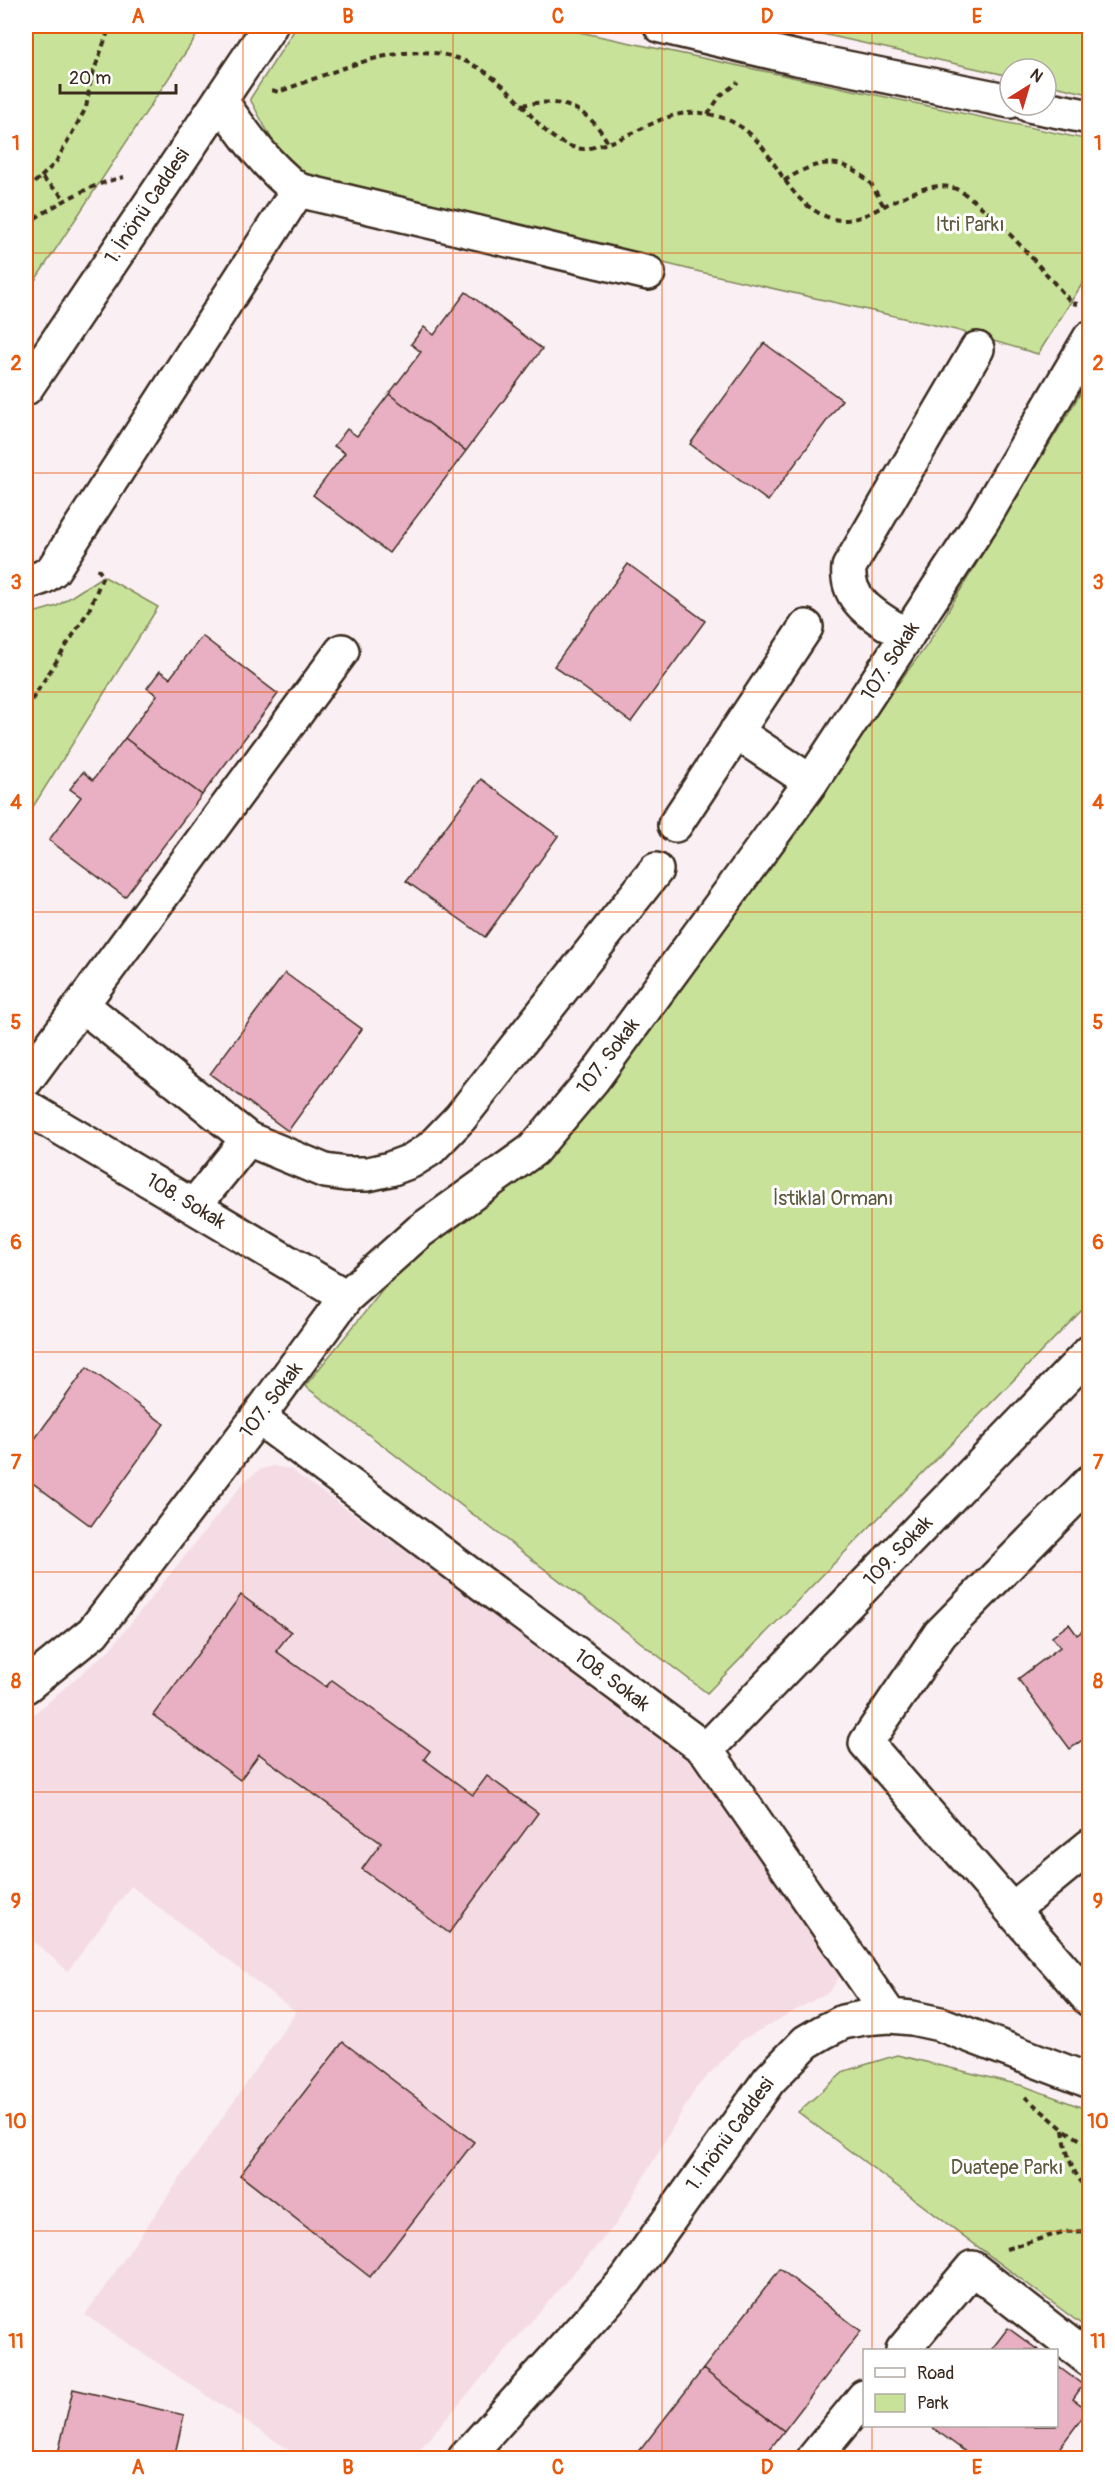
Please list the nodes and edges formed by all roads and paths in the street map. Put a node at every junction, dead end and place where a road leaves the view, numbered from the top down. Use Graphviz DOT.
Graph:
graph roads {
  1 [pos="110,26"];
  2 [pos="270,26"];
  3 [pos="661,26"];
  4 [pos="228,90"];
  5 [pos="998,99"];
  6 [pos="522,105"];
  7 [pos="1058,111"];
  8 [pos="1089,117"];
  9 [pos="609,143"];
  10 [pos="174,166"];
  11 [pos="41,177"];
  12 [pos="784,182"];
  13 [pos="26,189"];
  14 [pos="298,190"];
  15 [pos="66,199"];
  16 [pos="884,206"];
  17 [pos="26,224"];
  18 [pos="648,273"];
  19 [pos="1084,305"];
  20 [pos="1089,338"];
  21 [pos="977,349"];
  22 [pos="26,388"];
  23 [pos="71,538"];
  24 [pos="26,583"];
  25 [pos="806,627"];
  26 [pos="907,636"];
  27 [pos="342,651"];
  28 [pos="26,709"];
  29 [pos="736,732"];
  30 [pos="811,782"];
  31 [pos="675,825"];
  32 [pos="656,870"];
  33 [pos="81,1005"];
  34 [pos="26,1080"];
  35 [pos="26,1107"];
  36 [pos="248,1139"];
  37 [pos="194,1206"];
  38 [pos="346,1297"];
  39 [pos="1089,1352"];
  40 [pos="258,1417"];
  41 [pos="1089,1482"];
  42 [pos="26,1686"];
  43 [pos="706,1750"];
  44 [pos="1089,1846"];
  45 [pos="1012,1910"];
  46 [pos="1089,2000"];
  47 [pos="890,2016"];
  48 [pos="1089,2080"];
  49 [pos="1063,2129"];
  50 [pos="1089,2192"];
  51 [pos="1089,2231"];
  52 [pos="1001,2250"];
  53 [pos="904,2349"];
  54 [pos="1089,2360"];
  55 [pos="863,2398"];
  56 [pos="465,2458"];
  57 [pos="814,2458"];
  1 -- 11 [label="path"];
  2 -- 4 [label="street, 1. İnönü Caddesi"];
  3 -- 5 [label="street"];
  4 -- 6 [label="path"];
  4 -- 10 [label="street, 1. İnönü Caddesi"];
  4 -- 14 [label="street"];
  6 -- 9 [label="path"];
  6 -- 9 [label="path"];
  7 -- 8 [label="street"];
  9 -- 12 [label="path"];
  10 -- 15 [label="path"];
  10 -- 22 [label="street, 1. İnönü Caddesi"];
  11 -- 13 [label="path"];
  11 -- 15 [label="path"];
  12 -- 16 [label="path"];
  12 -- 16 [label="path"];
  14 -- 18 [label="street"];
  14 -- 23 [label="street"];
  15 -- 17 [label="path"];
  16 -- 19 [label="path"];
  20 -- 26 [label="street, 107. Sokak"];
  21 -- 26 [label="street"];
  23 -- 24 [label="street"];
  23 -- 28 [label="path"];
  25 -- 29 [label="street"];
  26 -- 30 [label="street, 107. Sokak"];
  27 -- 33 [label="street"];
  29 -- 30 [label="street"];
  29 -- 31 [label="street"];
  30 -- 38 [label="street, 107. Sokak"];
  32 -- 36 [label="street"];
  33 -- 34 [label="street"];
  33 -- 36 [label="street"];
  35 -- 37 [label="street, 108. Sokak"];
  36 -- 37 [label="street"];
  37 -- 38 [label="street, 108. Sokak"];
  38 -- 40 [label="street, 107. Sokak"];
  39 -- 43 [label="street, 109. Sokak"];
  40 -- 42 [label="street, 107. Sokak"];
  40 -- 43 [label="street, 108. Sokak"];
  41 -- 45 [label="street"];
  43 -- 47 [label="street, 108. Sokak"];
  44 -- 45 [label="street"];
  45 -- 46 [label="street"];
  47 -- 48 [label="street, 1. İnönü Caddesi"];
  47 -- 56 [label="street, 1. İnönü Caddesi"];
  49 -- 50 [label="path"];
  51 -- 52 [label="path"];
  53 -- 54 [label="street"];
  55 -- 57 [label="street"];
}
